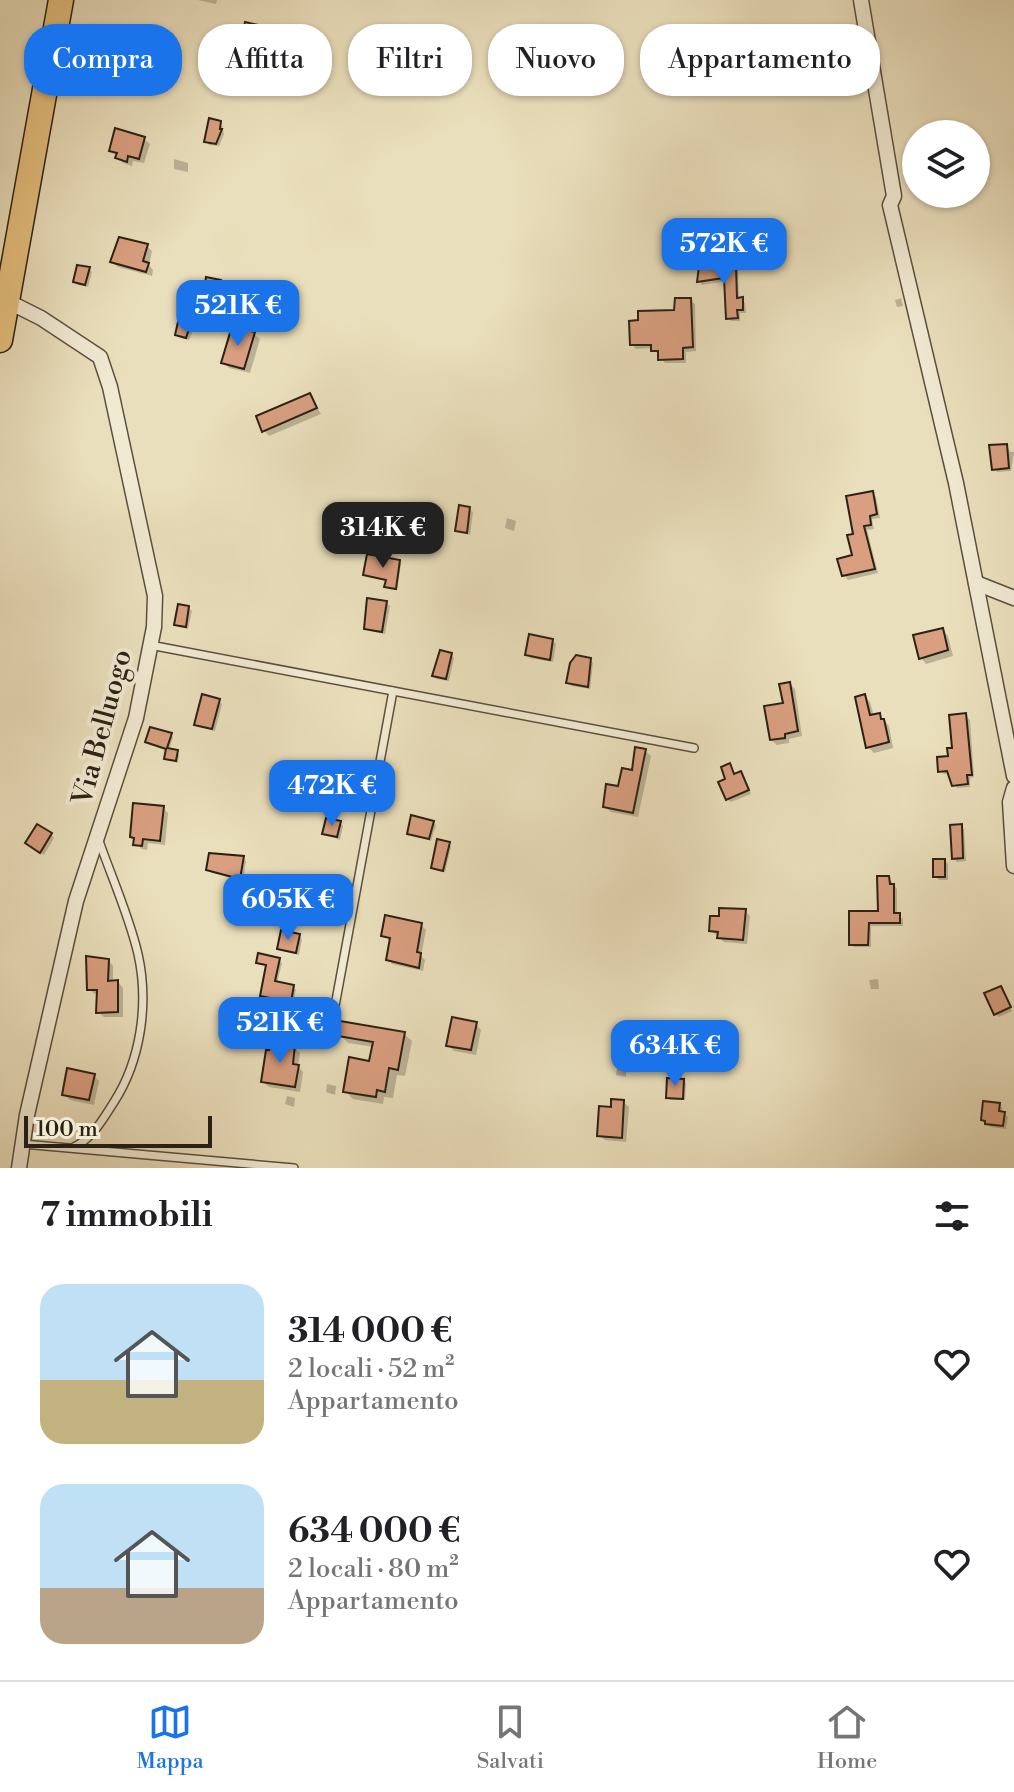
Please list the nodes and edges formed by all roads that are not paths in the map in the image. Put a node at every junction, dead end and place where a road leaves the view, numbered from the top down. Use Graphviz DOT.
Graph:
graph roads {
  1 [pos="61,0"];
  2 [pos="861,0"];
  3 [pos="7,301"];
  4 [pos="0,340"];
  5 [pos="976,583"];
  6 [pos="1014,598"];
  7 [pos="150,645"];
  8 [pos="393,691"];
  9 [pos="694,748"];
  10 [pos="1014,776"];
  11 [pos="1014,788"];
  12 [pos="97,836"];
  13 [pos="1014,866"];
  14 [pos="330,1033"];
  15 [pos="23,1144"];
  16 [pos="74,1147"];
  17 [pos="206,1163"];
  18 [pos="19,1168"];
  19 [pos="294,1168"];
  1 -- 3 [label="main road"];
  2 -- 5 [label="street"];
  3 -- 4 [label="main road"];
  3 -- 7 [label="street, Via Belluogo"];
  5 -- 6 [label="street"];
  5 -- 10 [label="street"];
  7 -- 8 [label="lane"];
  7 -- 12 [label="street, Via Belluogo"];
  8 -- 9 [label="lane"];
  8 -- 14 [label="lane"];
  11 -- 13 [label="street"];
  12 -- 15 [label="street, Via Belluogo"];
  12 -- 16 [label="lane"];
  15 -- 16 [label="lane"];
  15 -- 18 [label="street, Via Belluogo"];
  16 -- 17 [label="lane"];
  17 -- 19 [label="lane"];
}
